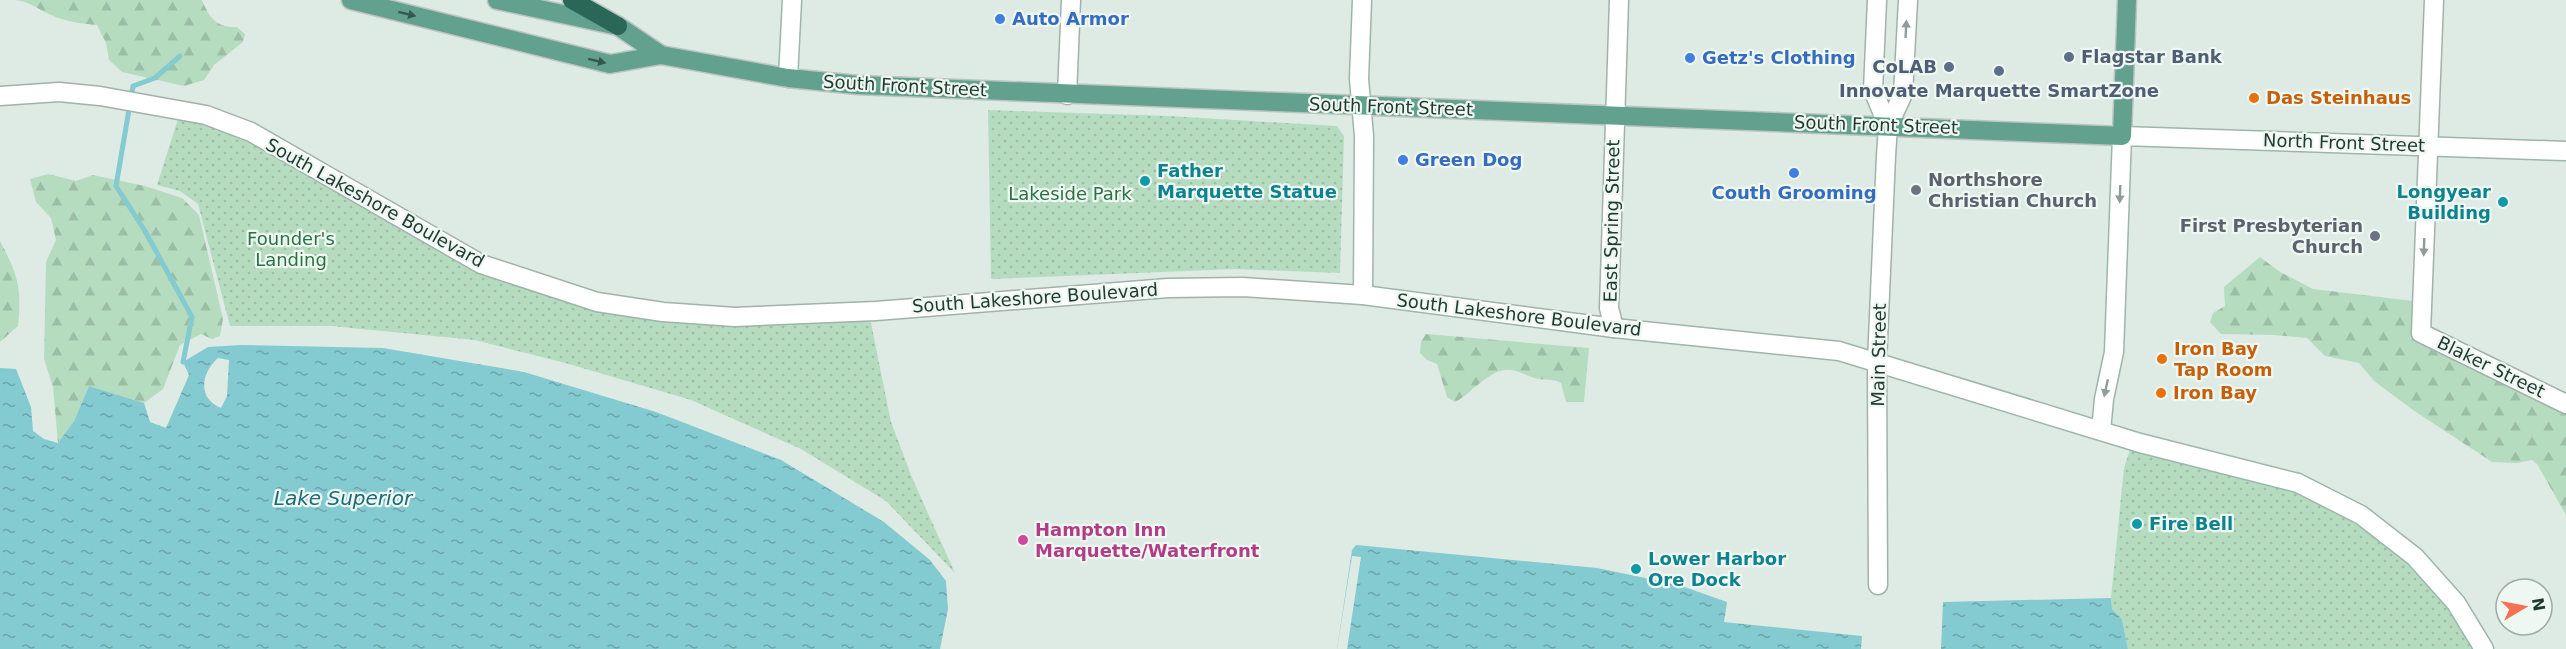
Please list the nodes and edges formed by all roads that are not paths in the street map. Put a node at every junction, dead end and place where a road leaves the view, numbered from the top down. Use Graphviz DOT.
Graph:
graph roads {
  1 [pos="351,0"];
  2 [pos="497,0"];
  3 [pos="572,0"];
  4 [pos="792,0"];
  5 [pos="1071,0"];
  6 [pos="1362,0"];
  7 [pos="1619,0"];
  8 [pos="1877,0"];
  9 [pos="1908,0"];
  10 [pos="2127,0"];
  11 [pos="2434,0"];
  12 [pos="618,26"];
  13 [pos="661,56"];
  14 [pos="788,78"];
  15 [pos="1067,95"];
  16 [pos="0,96"];
  17 [pos="1362,107"];
  18 [pos="1615,114"];
  19 [pos="1888,126"];
  20 [pos="2122,136"];
  21 [pos="2427,147"];
  22 [pos="2566,151"];
  23 [pos="1364,296"];
  24 [pos="1614,328"];
  25 [pos="1877,362"];
  26 [pos="2566,404"];
  27 [pos="2102,431"];
  28 [pos="1878,585"];
  29 [pos="2484,649"];
  1 -- 13 [label="main road, South Front Street, one-way"];
  2 -- 12 [label="main road, South Front Street"];
  3 -- 12 [label="highway"];
  4 -- 14 [label="street"];
  5 -- 15 [label="street"];
  6 -- 17 [label="street"];
  7 -- 18 [label="street, East Spring Street"];
  8 -- 19 [label="street, Main Street"];
  19 -- 9 [label="street, Main Street, one-way"];
  10 -- 20 [label="main road"];
  11 -- 21 [label="street"];
  12 -- 13 [label="main road, South Front Street"];
  13 -- 14 [label="main road, South Front Street"];
  14 -- 15 [label="main road, South Front Street"];
  15 -- 17 [label="main road, South Front Street"];
  16 -- 23 [label="street, South Lakeshore Boulevard"];
  17 -- 18 [label="main road, South Front Street"];
  17 -- 23 [label="street"];
  18 -- 19 [label="main road, South Front Street"];
  18 -- 24 [label="street, East Spring Street"];
  19 -- 20 [label="main road, South Front Street"];
  19 -- 25 [label="street, Main Street"];
  20 -- 21 [label="street, North Front Street"];
  20 -- 27 [label="street, one-way"];
  21 -- 22 [label="street, North Front Street"];
  21 -- 26 [label="street, Blaker Street, one-way"];
  23 -- 24 [label="street, South Lakeshore Boulevard"];
  24 -- 25 [label="street, South Lakeshore Boulevard"];
  25 -- 27 [label="street, South Lakeshore Boulevard"];
  25 -- 28 [label="street, Main Street"];
  27 -- 29 [label="street, South Lakeshore Boulevard"];
}
